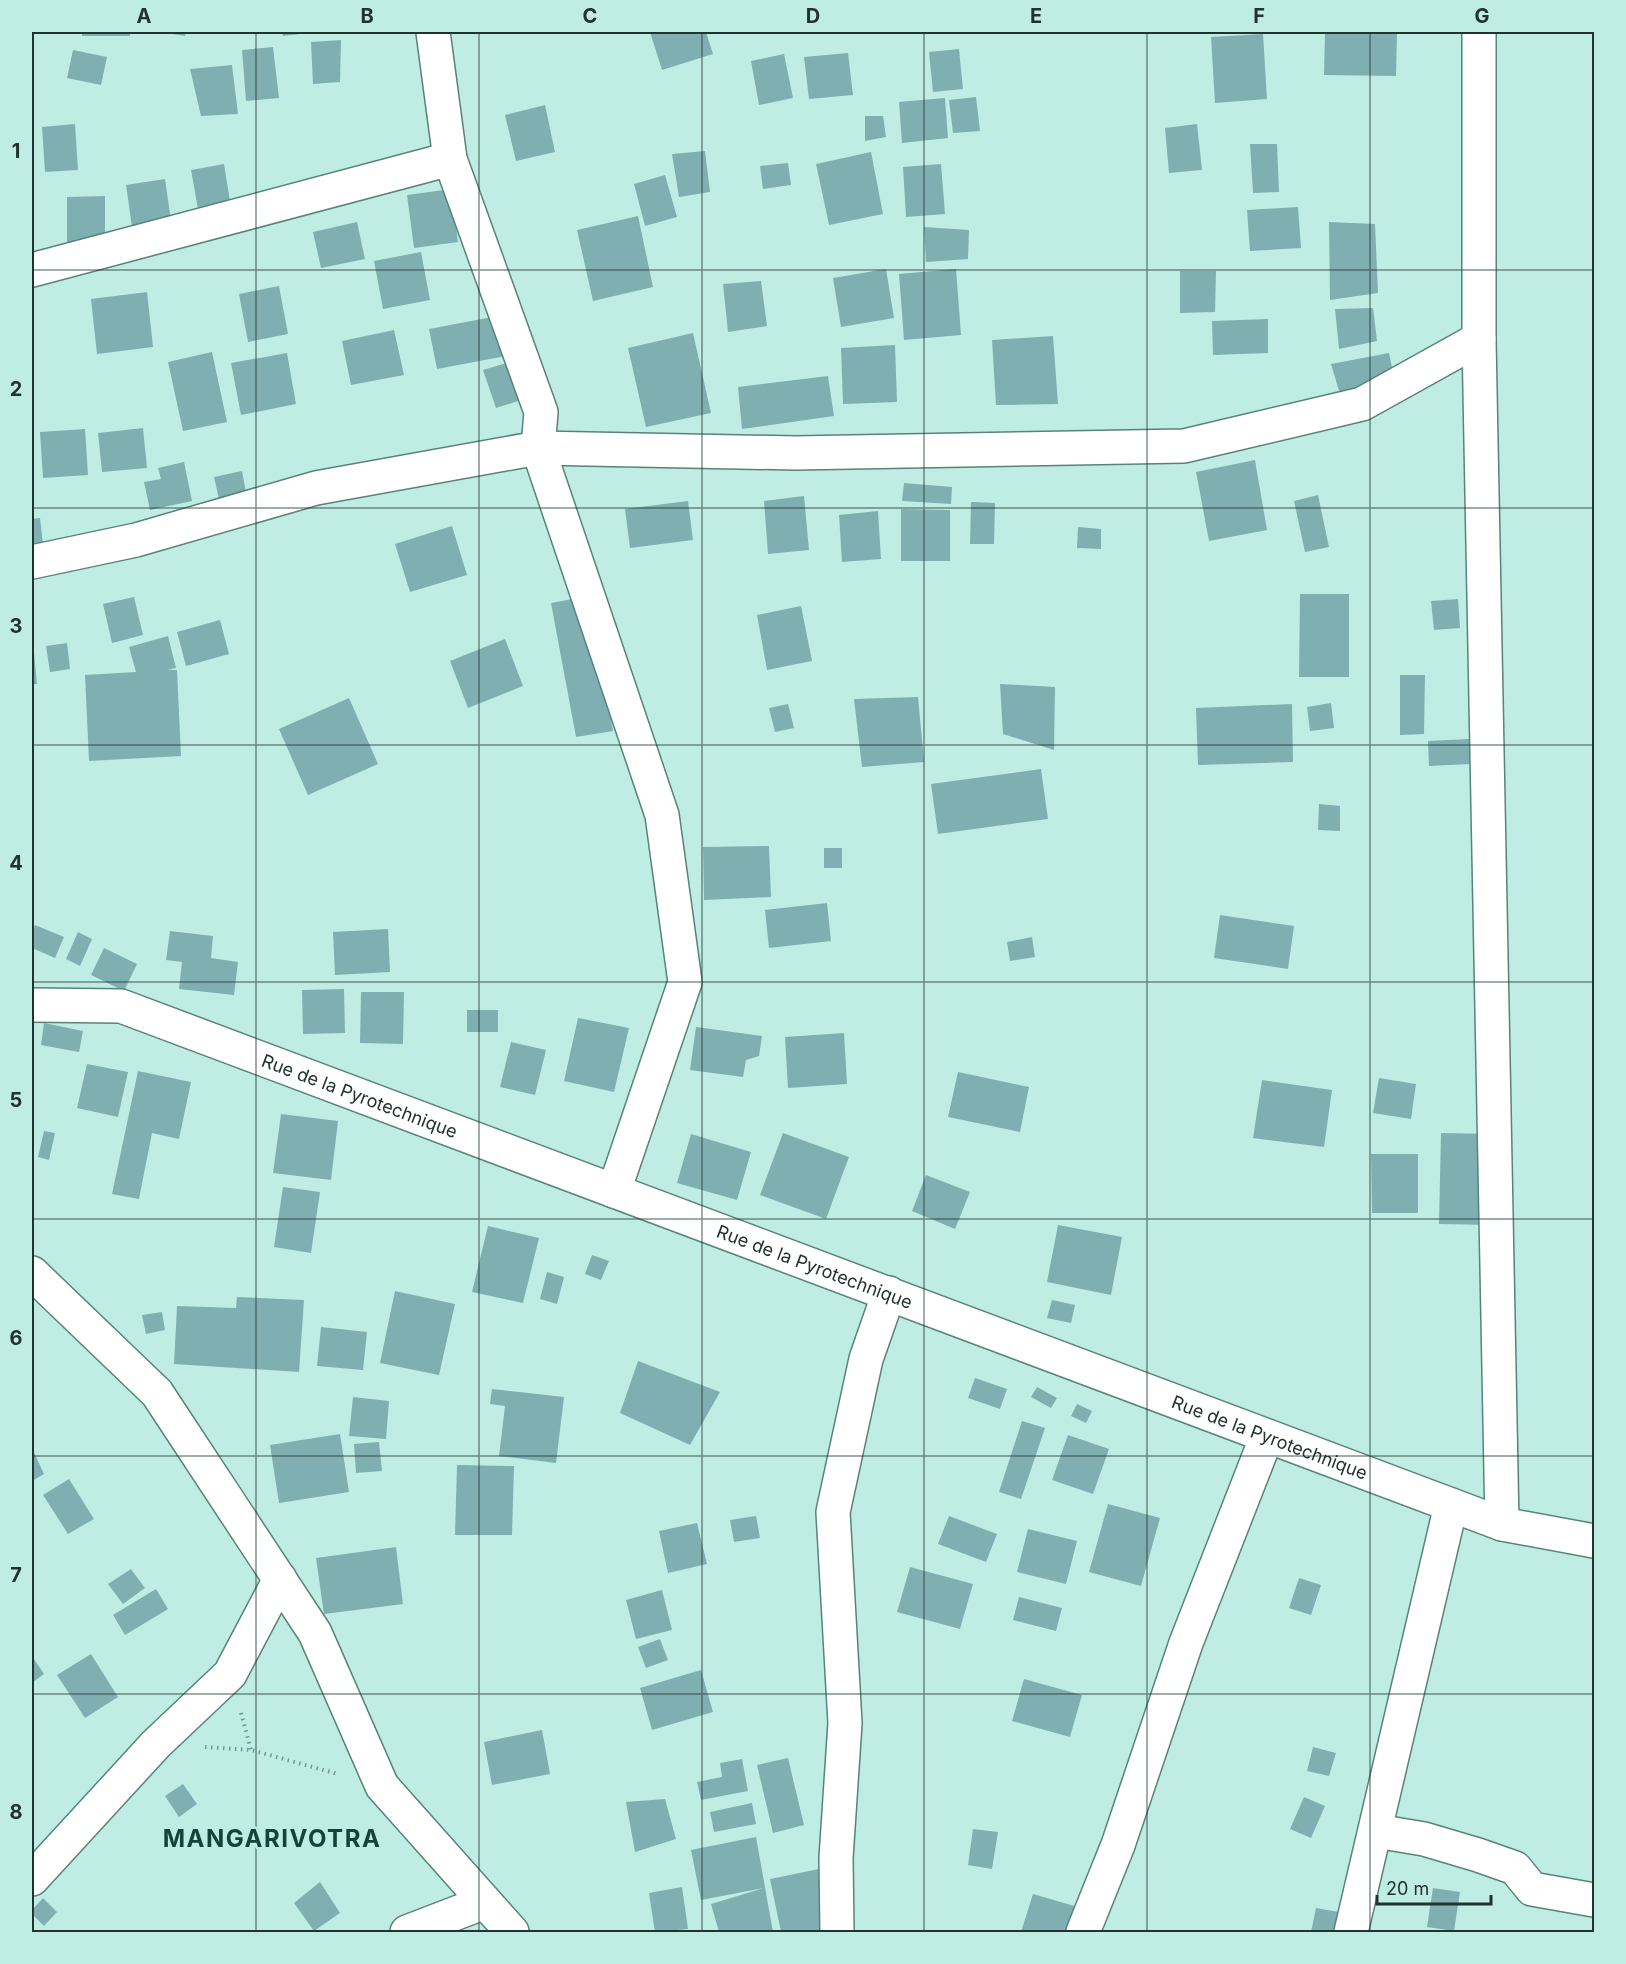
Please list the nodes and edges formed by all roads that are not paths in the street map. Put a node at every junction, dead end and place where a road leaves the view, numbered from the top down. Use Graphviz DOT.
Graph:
graph roads {
  1 [pos="433,32"];
  2 [pos="1479,32"];
  3 [pos="450,159"];
  4 [pos="32,270"];
  5 [pos="1479,339"];
  6 [pos="538,448"];
  7 [pos="32,562"];
  8 [pos="32,1005"];
  9 [pos="614,1191"];
  10 [pos="32,1274"];
  11 [pos="889,1293"];
  12 [pos="1267,1436"];
  13 [pos="1451,1505"];
  14 [pos="1502,1524"];
  15 [pos="1594,1541"];
  16 [pos="280,1579"];
  17 [pos="1376,1831"];
  18 [pos="32,1880"];
  19 [pos="1594,1900"];
  20 [pos="485,1902"];
  21 [pos="407,1932"];
  22 [pos="514,1932"];
  23 [pos="837,1932"];
  24 [pos="1083,1932"];
  25 [pos="1351,1932"];
  1 -- 3 [label="street"];
  2 -- 5 [label="street"];
  3 -- 4 [label="street"];
  3 -- 6 [label="street"];
  5 -- 6 [label="street"];
  5 -- 14 [label="street"];
  6 -- 7 [label="street"];
  6 -- 9 [label="street"];
  8 -- 9 [label="street, Rue de la Pyrotechnique"];
  9 -- 11 [label="street, Rue de la Pyrotechnique"];
  10 -- 16 [label="street"];
  11 -- 12 [label="street, Rue de la Pyrotechnique"];
  11 -- 23 [label="street"];
  12 -- 13 [label="street, Rue de la Pyrotechnique"];
  12 -- 24 [label="street"];
  13 -- 14 [label="street, Rue de la Pyrotechnique"];
  13 -- 17 [label="street"];
  14 -- 15 [label="street, Rue de la Pyrotechnique"];
  16 -- 18 [label="street"];
  16 -- 20 [label="street"];
  17 -- 19 [label="street"];
  17 -- 25 [label="street"];
  20 -- 21 [label="street"];
  20 -- 22 [label="street"];
}
